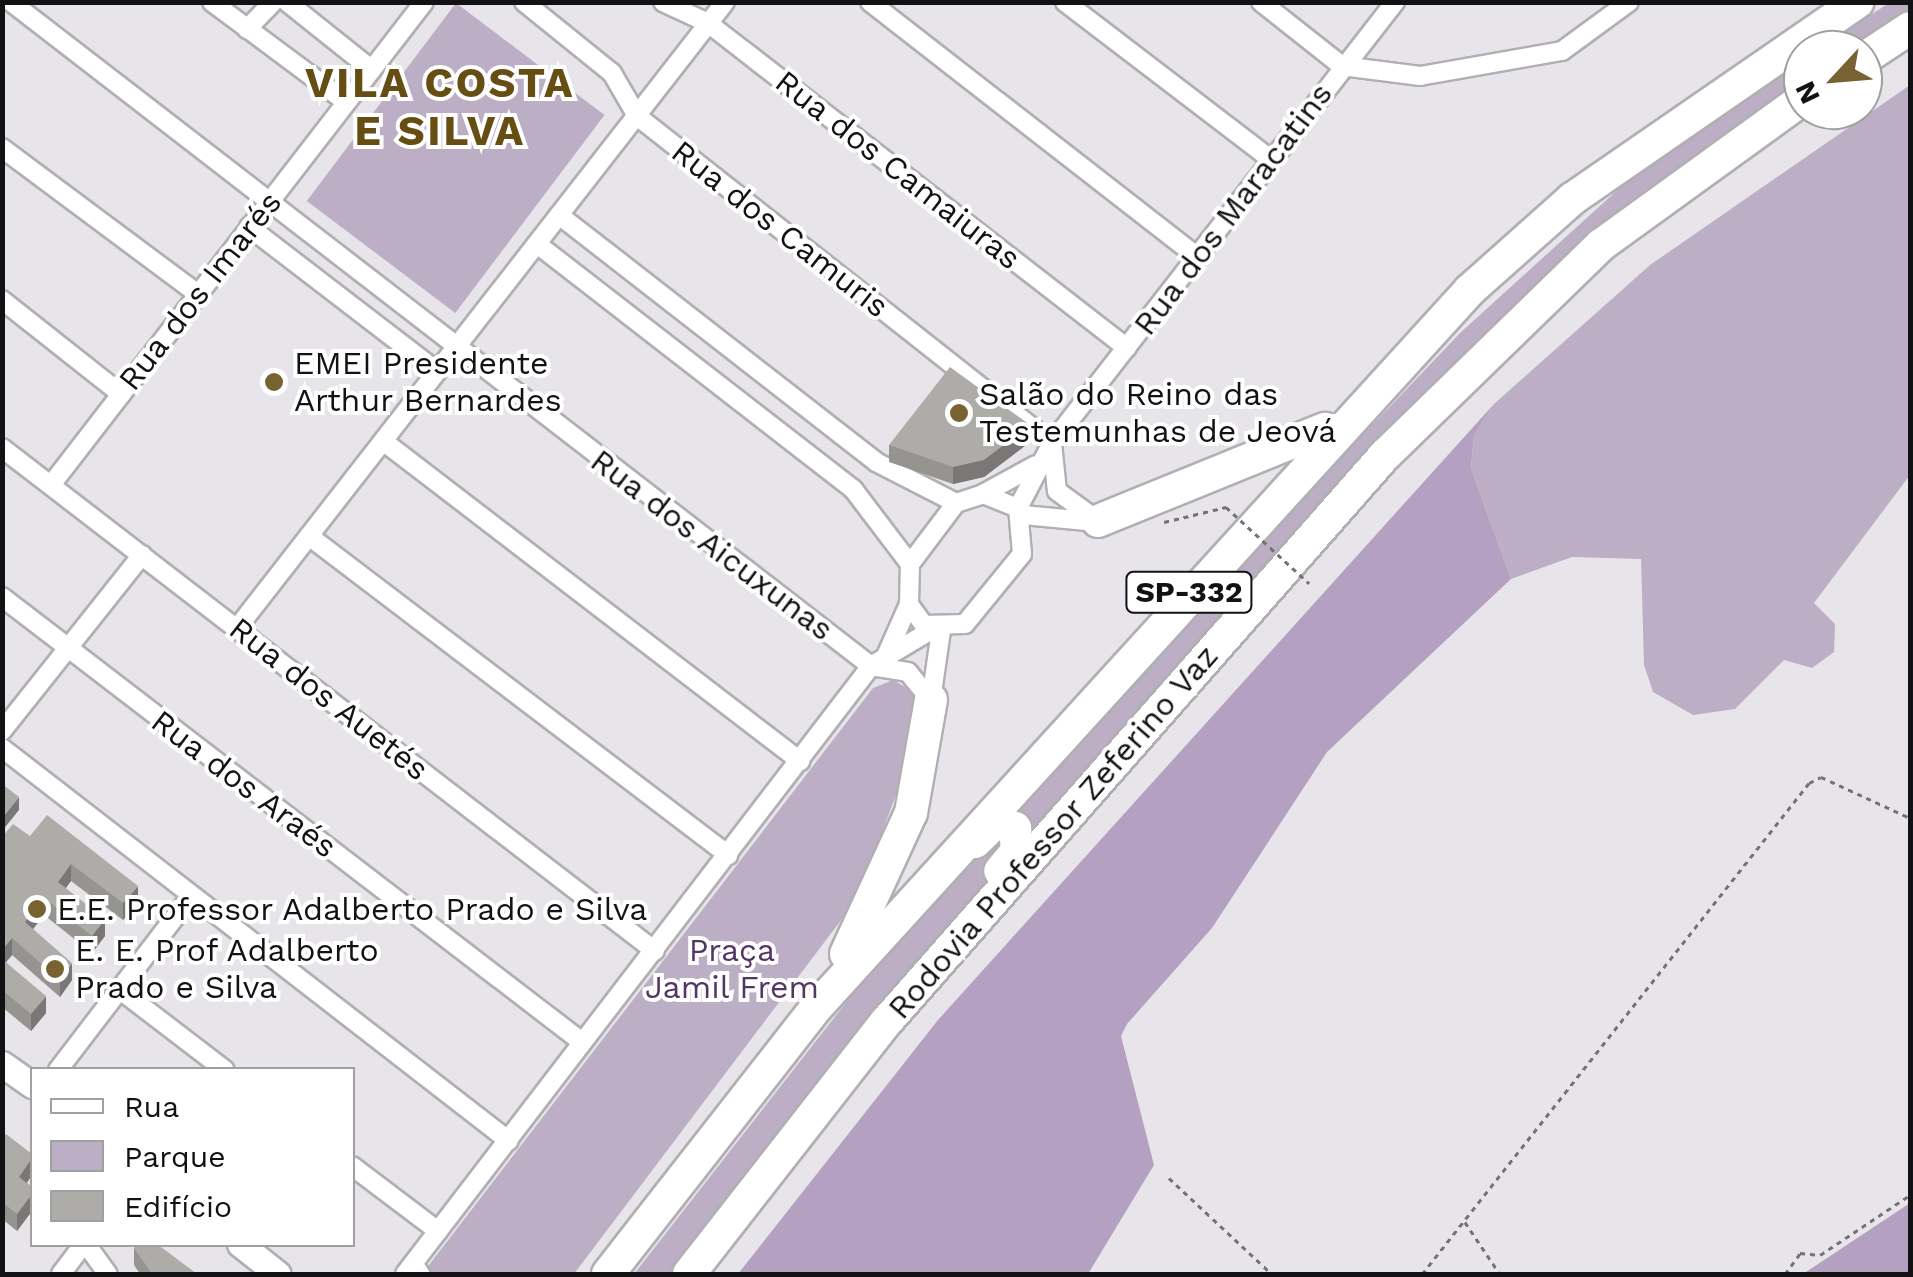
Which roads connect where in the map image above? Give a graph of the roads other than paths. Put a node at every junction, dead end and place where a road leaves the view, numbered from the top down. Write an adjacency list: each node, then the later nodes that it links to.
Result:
1 (11, 2): 26 (street, Rua dos Aicuxunas)
2 (212, 2): 17 (street)
3 (273, 2): 17 (street)
4 (287, 2): 20 (street)
5 (424, 2): 20 (street, Rua dos Imarés)
6 (524, 2): 23 (street, Rua dos Camuris)
7 (663, 2): 15 (street, Rua dos Camaiuras)
8 (725, 2): 15 (street)
9 (870, 2): 30 (street)
10 (1066, 2): 25 (street)
11 (1261, 2): 19 (street)
12 (1394, 2): 19 (street, Rua dos Maracatins)
13 (1629, 2): 19 (street)
14 (1858, 2): 37 (highway, Rodovia Professor Zeferino Vaz / SP-332)
15 (708, 23): 23 (street); 33 (street, Rua dos Camaiuras)
16 (1910, 28): 18 (highway)
17 (247, 29): 21 (street)
18 (1883, 46)
19 (1342, 66): 25 (street, Rua dos Maracatins)
20 (371, 69): 21 (street, Rua dos Imarés)
21 (346, 102): 26 (street, Rua dos Imarés)
22 (1783, 113): 79 (highway, Rodovia Professor Zeferino Vaz / SP-332)
23 (637, 116): 27 (street); 39 (street, Rua dos Camuris)
24 (2, 148): 31 (street)
25 (1269, 158): 30 (street, Rua dos Maracatins)
26 (266, 206): 28 (street, Rua dos Imarés); 34 (street, Rua dos Aicuxunas)
27 (559, 215): 29 (street); 41 (street)
28 (249, 228): 31 (street, Rua dos Imarés); 35 (street)
29 (537, 244): 34 (street); 44 (street)
30 (1198, 257): 33 (street, Rua dos Maracatins)
31 (198, 294): 36 (street, Rua dos Imarés)
32 (2, 300): 36 (street)
33 (1127, 348): 39 (street, Rua dos Maracatins)
34 (454, 350): 35 (street); 57 (street, Rua dos Aicuxunas)
35 (437, 371): 38 (street)
36 (120, 394): 43 (street, Rua dos Imarés)
37 (1346, 416): 48 (highway); 66 (highway, Rodovia Professor Zeferino Vaz / SP-332)
38 (383, 441): 49 (street); 61 (street)
39 (1052, 443): 42 (street, Rua dos Maracatins); 48 (street)
40 (2, 448): 43 (street, Rua dos Auetés)
41 (876, 462): 44 (street); 46 (street)
42 (1036, 465): 45 (street, Rua dos Maracatins); 47 (street, Rua dos Maracatins)
43 (50, 485): 50 (street, Rua dos Auetés)
44 (853, 489): 51 (street)
45 (984, 494): 46 (street); 47 (street)
46 (956, 503): 51 (street)
47 (1021, 511): 48 (street); 55 (street)
48 (1098, 521)
49 (308, 536): 54 (street); 62 (street)
50 (142, 555): 54 (street, Rua dos Auetés); 56 (street)
51 (910, 564): 53 (street)
52 (2, 597): 56 (street, Rua dos Araés)
53 (908, 604): 55 (street); 57 (street)
54 (238, 627): 64 (street, Rua dos Auetés)
55 (938, 629): 57 (street); 58 (street)
56 (69, 649): 59 (street); 67 (street, Rua dos Araés)
57 (879, 661): 58 (street); 61 (street)
58 (932, 700): 66 (highway)
59 (2, 730)
60 (2, 748): 63 (street)
61 (800, 761): 62 (street)
62 (728, 855): 64 (street)
63 (191, 896): 65 (street); 72 (street)
64 (655, 951): 67 (street)
65 (119, 989): 69 (street); 70 (street)
66 (814, 1010): 78 (highway, Rodovia Professor Zeferino Vaz / SP-332)
67 (582, 1042): 72 (street)
68 (2, 1064): 71 (street)
69 (60, 1067)
70 (221, 1067)
71 (30, 1084)
72 (509, 1141): 74 (street)
73 (355, 1168): 74 (street)
74 (438, 1231): 80 (street)
75 (83, 1247): 81 (street)
76 (87, 1247): 82 (street)
77 (244, 1247): 83 (street)
78 (615, 1266): 79 (highway)
79 (696, 1266)
80 (416, 1270)
81 (61, 1274)
82 (108, 1274)
83 (278, 1274)

